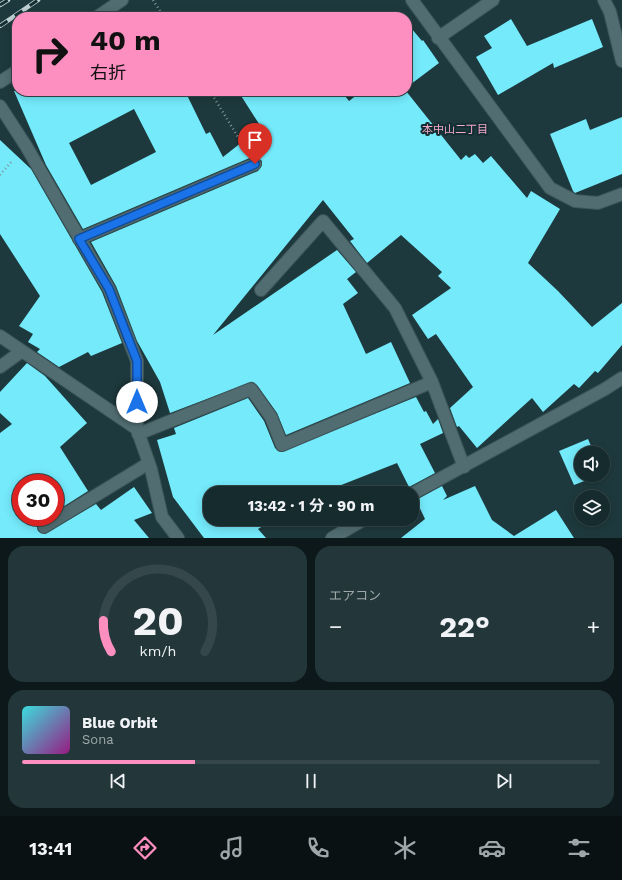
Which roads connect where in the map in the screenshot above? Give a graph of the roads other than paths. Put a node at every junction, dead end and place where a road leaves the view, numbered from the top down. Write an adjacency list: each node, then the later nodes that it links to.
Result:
1 (122, 0): 5 (street)
2 (412, 0): 6 (street)
3 (493, 0): 6 (street)
4 (604, 0): 7 (street)
5 (104, 12)
6 (438, 38): 12 (street)
7 (622, 60)
8 (12, 74): 9 (street)
9 (0, 82)
10 (0, 106): 13 (street)
11 (255, 164): 13 (street)
12 (622, 194)
13 (79, 239): 20 (street)
14 (261, 290): 19 (street)
15 (0, 336): 16 (street)
16 (22, 351): 17 (street); 20 (street)
17 (0, 367)
18 (622, 378): 22 (street)
19 (432, 382): 20 (street); 22 (street)
20 (138, 431): 21 (street)
21 (149, 463): 25 (street); 27 (street)
22 (464, 467): 23 (street)
23 (419, 490)
24 (357, 526): 26 (street)
25 (44, 527)
26 (349, 533): 28 (street)
27 (178, 538)
28 (332, 538)

